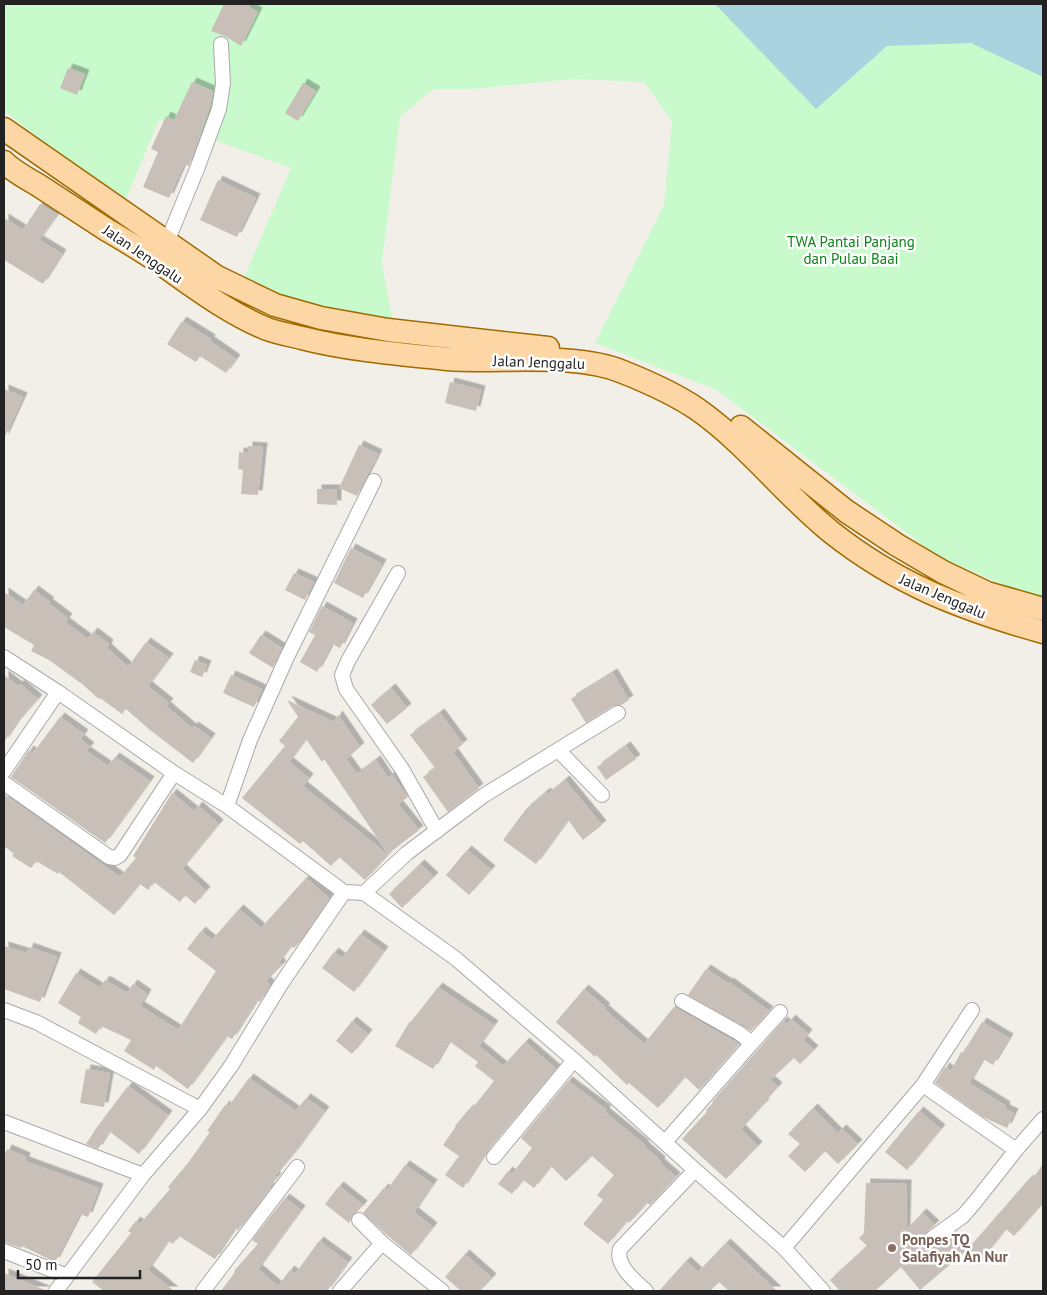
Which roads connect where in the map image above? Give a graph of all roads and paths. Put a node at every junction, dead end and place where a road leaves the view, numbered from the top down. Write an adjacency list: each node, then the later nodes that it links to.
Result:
1 (221, 44): 4 (street)
2 (4, 129): 4 (main road, Jalan Jenggalu)
3 (5, 166): 5 (main road, Jalan Jenggalu)
4 (166, 242): 5 (main road, Jalan Jenggalu)
5 (611, 362): 6 (main road, Jalan Jenggalu)
6 (699, 404): 9 (main road, Jalan Jenggalu); 10 (main road, Jalan Jenggalu)
7 (374, 481): 19 (street)
8 (398, 573): 20 (street)
9 (1043, 609)
10 (1043, 632)
11 (4, 657): 12 (street)
12 (58, 692): 15 (street); 16 (street)
13 (618, 713): 14 (street)
14 (558, 750): 18 (street); 20 (street)
15 (4, 771)
16 (174, 773): 17 (street); 19 (street)
17 (4, 783)
18 (602, 795)
19 (227, 806): 21 (street)
20 (437, 831): 22 (street)
21 (344, 892): 22 (street); 30 (street)
22 (364, 892): 28 (street)
23 (682, 1001): 27 (street)
24 (4, 1010): 30 (street)
25 (972, 1010): 29 (street)
26 (780, 1012): 27 (street)
27 (752, 1043): 33 (street)
28 (574, 1060): 33 (street); 35 (street)
29 (922, 1085): 34 (street); 42 (street)
30 (200, 1109): 38 (street)
31 (1043, 1119): 34 (street)
32 (4, 1122): 38 (street)
33 (665, 1142): 37 (street)
34 (1016, 1150): 40 (street)
35 (494, 1157)
36 (297, 1167): 46 (street)
37 (695, 1170): 42 (street); 49 (street)
38 (143, 1175): 44 (street)
39 (359, 1220): 41 (street)
40 (931, 1238)
41 (382, 1243): 47 (street); 48 (street)
42 (784, 1248): 50 (street)
43 (4, 1251): 44 (street)
44 (67, 1276): 45 (street)
45 (56, 1291)
46 (203, 1291)
47 (340, 1291)
48 (442, 1291)
49 (646, 1291)
50 (823, 1291)

